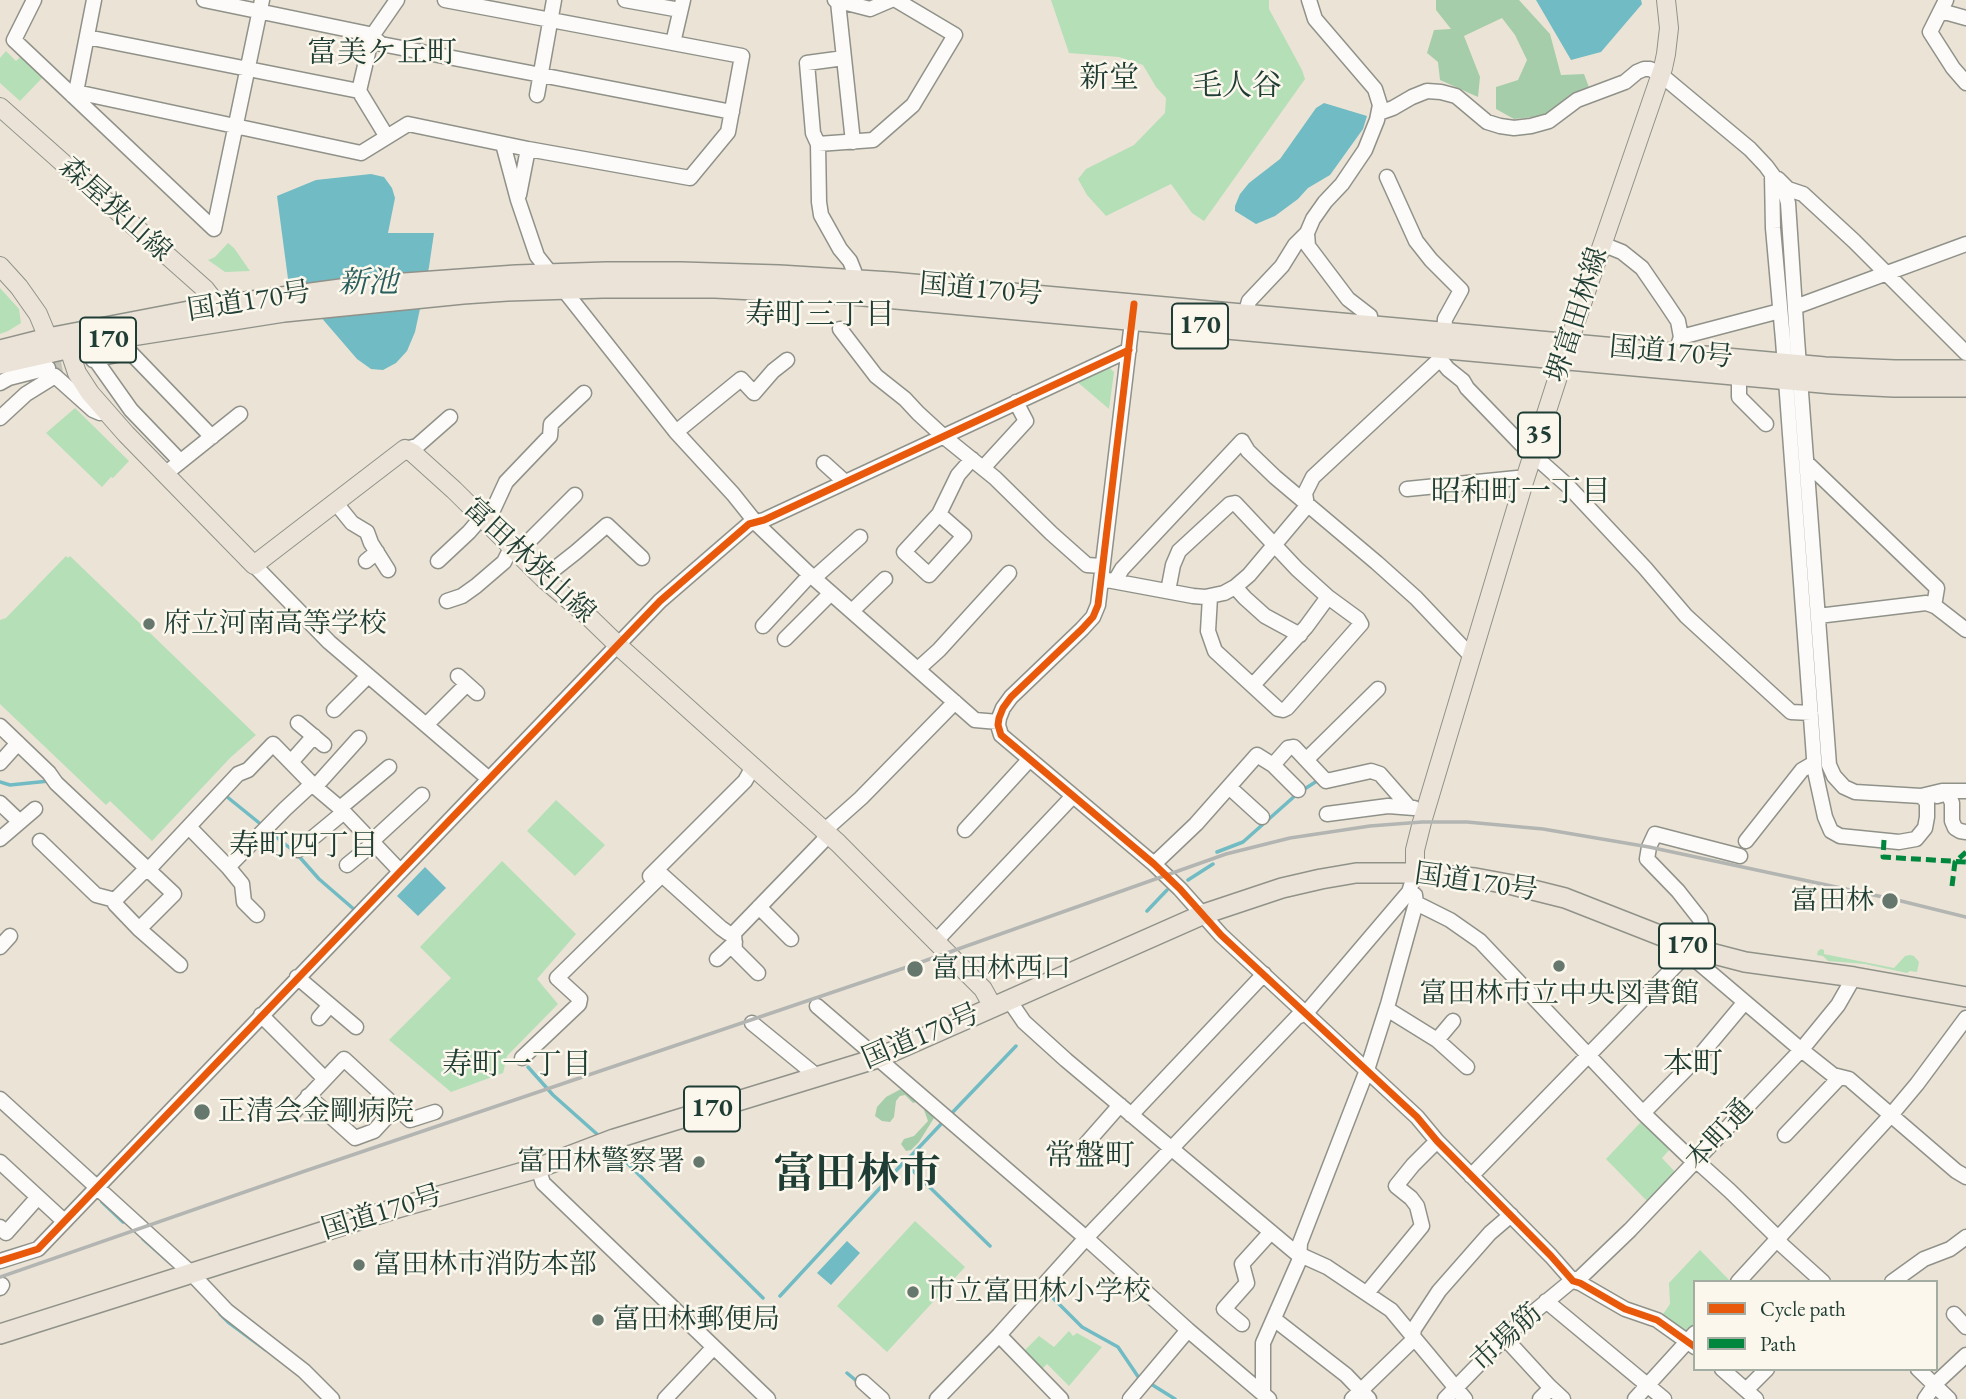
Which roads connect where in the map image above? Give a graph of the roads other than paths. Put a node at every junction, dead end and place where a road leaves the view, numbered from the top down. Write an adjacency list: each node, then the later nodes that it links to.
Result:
1 (34, 0): 26 (street)
2 (94, 0): 18 (street)
3 (204, 0): 13 (street)
4 (397, 0): 17 (street)
5 (444, 0): 16 (street)
6 (554, 0): 16 (street)
7 (625, 0): 12 (street)
8 (894, 0): 11 (street); 33 (street)
9 (1309, 0): 30 (street)
10 (1666, 0): 22 (main road, 堺富田林線 / 35)
11 (837, 1): 20 (street)
12 (682, 5): 19 (street)
13 (260, 6): 17 (street); 21 (street)
14 (1943, 6): 15 (street); 24 (street)
15 (1966, 18)
16 (550, 20): 19 (street); 23 (street)
17 (372, 36): 23 (street); 25 (street)
18 (87, 37): 21 (street); 26 (street)
19 (673, 43): 29 (street)
20 (844, 58): 33 (street); 35 (street)
21 (247, 69): 25 (street); 31 (street)
22 (1660, 74): 30 (street); 37 (street); 41 (main road, 堺富田林線 / 35)
23 (541, 75): 27 (street); 29 (street)
24 (1966, 83)
25 (359, 91): 32 (street)
26 (74, 94): 31 (street); 31 (street)
27 (537, 95)
28 (0, 107): 51 (main road, 森屋狭山線)
29 (732, 112): 36 (street)
30 (1379, 113): 40 (street)
31 (236, 126): 32 (street)
32 (387, 137): 34 (street)
33 (853, 142): 35 (street)
34 (503, 144): 36 (street); 39 (street)
35 (818, 144): 46 (street)
36 (528, 149): 39 (street)
37 (1772, 174): 44 (street); 49 (street)
38 (1388, 177): 57 (street)
39 (519, 200): 45 (street)
40 (1307, 233): 52 (street); 54 (street)
41 (1602, 244): 56 (street); 61 (main road, 堺富田林線 / 35)
42 (1966, 244): 44 (street)
43 (0, 266): 55 (main road)
44 (1885, 273): 49 (street); 62 (street)
45 (552, 274): 46 (highway, 国道170号 / 170); 47 (highway, 国道170号 / 170); 48 (street)
46 (852, 287): 48 (highway, 国道170号 / 170); 50 (highway, 国道170号 / 170)
47 (435, 288): 48 (highway, 国道170号 / 170); 51 (highway, 国道170号 / 170)
48 (564, 289): 78 (street)
49 (1788, 309): 56 (street); 66 (street)
50 (1133, 312): 52 (highway, 国道170号 / 170); 54 (highway, 国道170号 / 170); 60 (street)
51 (216, 314): 55 (highway, 国道170号 / 170); 58 (highway, 国道170号 / 170)
52 (1245, 315): 54 (highway, 国道170号 / 170)
53 (840, 330): 79 (street)
54 (1368, 333): 57 (highway, 国道170号 / 170)
55 (48, 338): 59 (highway, 国道170号 / 170)
56 (1679, 345): 61 (highway, 国道170号 / 170); 66 (highway, 国道170号 / 170)
57 (1443, 346): 61 (highway, 国道170号 / 170); 82 (street); 93 (street)
58 (69, 349): 67 (highway, 国道170号 / 170); 73 (main road)
59 (0, 350)
60 (1129, 350): 72 (street); 105 (street)
61 (1566, 352): 68 (highway, 国道170号 / 170); 82 (main road, 堺富田林線 / 35)
62 (1966, 353)
63 (787, 360): 78 (street)
64 (48, 368): 67 (street)
65 (1966, 370): 66 (highway, 国道170号 / 170)
66 (1792, 372): 68 (highway, 国道170号 / 170); 69 (highway, 国道170号 / 170); 86 (street); 131 (street)
67 (1, 376): 71 (street)
68 (1739, 376): 77 (street)
69 (1966, 387)
70 (584, 393): 95 (street)
71 (26, 394): 73 (street); 76 (street)
72 (1016, 402): 79 (street); 85 (street)
73 (106, 411): 87 (main road)
74 (240, 414): 80 (street)
75 (450, 417): 81 (street)
76 (0, 418)
77 (1766, 424)
78 (676, 432): 96 (street)
79 (943, 436): 85 (street); 88 (street)
80 (212, 438): 83 (street); 83 (street)
81 (405, 449): 92 (main road); 95 (main road, 富田林狭山線)
82 (1533, 456): 89 (main road, 堺富田林線 / 35); 131 (street)
83 (180, 461): 87 (street)
84 (824, 463): 88 (street)
85 (977, 463): 94 (street); 105 (street)
86 (1807, 463): 115 (street); 117 (street)
87 (165, 474): 102 (main road)
88 (845, 482): 96 (street)
89 (1524, 482): 90 (street); 123 (main road, 堺富田林線 / 35)
90 (1407, 489)
91 (575, 495): 99 (street)
92 (335, 502): 102 (main road); 103 (street)
93 (1307, 506): 98 (street); 105 (street); 123 (street)
94 (939, 514)
95 (484, 520): 99 (main road, 富田林狭山線); 101 (street)
96 (755, 522): 106 (street); 122 (street)
97 (860, 537): 106 (street)
98 (1274, 544): 109 (street); 110 (street); 113 (street)
99 (514, 550): 107 (main road, 富田林狭山線); 114 (street)
100 (642, 558): 107 (street)
101 (438, 561)
102 (254, 565): 125 (street)
103 (388, 570)
104 (1009, 573): 124 (street)
105 (1106, 575): 110 (street); 132 (street)
106 (812, 576): 111 (street); 118 (street)
107 (543, 578): 122 (main road, 富田林狭山線)
108 (885, 579): 116 (street)
109 (1236, 587): 112 (street); 120 (street)
110 (1168, 591): 112 (street)
111 (831, 593): 116 (street); 121 (street)
112 (1210, 597): 127 (street)
113 (1328, 597): 120 (street); 127 (street)
114 (447, 601)
115 (1934, 606): 117 (street); 119 (street)
116 (852, 611): 124 (street)
117 (1818, 616): 154 (street)
118 (763, 626)
119 (1966, 630)
120 (1300, 635): 127 (street)
121 (785, 639)
122 (618, 645): 145 (main road, 富田林狭山線); 146 (street)
123 (1472, 657): 158 (main road, 堺富田林線 / 35)
124 (918, 669): 129 (street)
125 (368, 676): 130 (street); 134 (street)
126 (467, 684): 134 (street)
127 (1252, 685)
128 (1378, 689): 138 (street)
129 (955, 702): 132 (street); 165 (street)
130 (334, 710)
131 (1811, 713): 142 (street)
132 (998, 722): 139 (street)
133 (298, 723): 140 (street)
134 (426, 725): 146 (street)
135 (0, 726): 137 (street)
136 (359, 738): 147 (street)
137 (18, 743): 141 (street); 174 (street)
138 (1307, 759): 143 (street); 158 (street)
139 (1029, 760): 152 (street); 164 (street)
140 (291, 762): 147 (street); 163 (street)
141 (0, 763)
142 (1814, 764): 154 (street); 187 (street)
143 (1273, 765): 148 (street); 149 (street)
144 (389, 767): 159 (street)
145 (753, 767): 165 (main road, 富田林狭山線); 177 (street)
146 (489, 779): 175 (street)
147 (314, 786): 157 (street); 159 (street)
148 (1228, 787): 161 (street); 171 (street)
149 (1298, 790)
150 (1966, 791): 154 (street)
151 (422, 795): 169 (street)
152 (1073, 796): 171 (street); 186 (street)
153 (274, 798): 157 (street)
154 (1924, 799): 166 (street)
155 (0, 803): 162 (street)
156 (35, 809): 162 (street)
157 (285, 809): 173 (street)
158 (1417, 809): 160 (street); 176 (main road, 堺富田林線 / 35)
159 (342, 810): 169 (street); 170 (street)
160 (1328, 814)
161 (1262, 817)
162 (20, 822): 167 (street)
163 (188, 827): 173 (street); 174 (street)
164 (965, 830)
165 (825, 831): 180 (street); 186 (main road, 富田林狭山線)
166 (1966, 831)
167 (0, 839)
168 (40, 841): 178 (street)
169 (373, 842): 172 (street); 175 (street)
170 (298, 849)
171 (1154, 864): 181 (street)
172 (347, 865)
173 (228, 867): 182 (street)
174 (149, 869): 178 (street); 183 (street)
175 (401, 871): 192 (street)
176 (1415, 873): 179 (street); 181 (highway, 国道170号 / 170); 187 (highway, 国道170号 / 170); 200 (street)
177 (650, 876)
178 (115, 901): 183 (street)
179 (1416, 903): 199 (street); 209 (street)
180 (760, 907): 184 (street); 185 (street)
181 (1203, 914): 191 (street); 195 (highway, 国道170号 / 170)
182 (257, 915)
183 (139, 929): 189 (street)
184 (735, 938): 188 (street); 190 (street); 210 (street)
185 (791, 939)
186 (936, 941): 195 (main road, 富田林狭山線)
187 (1695, 949): 193 (highway, 国道170号 / 170); 196 (street); 209 (street)
188 (717, 959)
189 (180, 965)
190 (758, 972)
191 (1264, 974): 200 (street); 220 (street)
192 (298, 977): 197 (street); 201 (street)
193 (1854, 977): 194 (highway, 国道170号 / 170); 208 (street, 本町通)
194 (1966, 998)
195 (1001, 1003): 211 (highway, 国道170号 / 170); 220 (street)
196 (1744, 1003): 208 (street); 223 (street)
197 (330, 1005): 202 (street); 206 (street)
198 (817, 1006): 211 (street)
199 (1387, 1009): 207 (street); 213 (street)
200 (1306, 1013): 213 (street); 228 (street)
201 (261, 1015): 216 (street); 234 (street)
202 (319, 1018)
203 (1966, 1018): 224 (street)
204 (1453, 1021): 207 (street)
205 (752, 1023): 214 (street)
206 (356, 1027)
207 (1437, 1040): 212 (street)
208 (1802, 1049): 215 (street); 229 (street, 本町通)
209 (1588, 1055): 223 (street); 232 (street)
210 (522, 1058)
211 (878, 1058): 214 (highway, 国道170号 / 170); 241 (street)
212 (1467, 1067)
213 (1367, 1070): 226 (street); 243 (street)
214 (818, 1077): 231 (highway, 国道170号 / 170)
215 (1840, 1077): 224 (street); 225 (street)
216 (324, 1079): 217 (street); 219 (street)
217 (308, 1096): 219 (street); 221 (street)
218 (0, 1099): 234 (street)
219 (396, 1107): 222 (street)
220 (1126, 1110): 227 (street); 228 (street)
221 (294, 1112)
222 (435, 1112)
223 (1643, 1113): 229 (street)
224 (1891, 1115): 233 (street); 242 (street)
225 (1785, 1135)
226 (1437, 1141): 232 (street); 250 (street)
227 (1084, 1146)
228 (1173, 1149): 239 (street); 241 (street)
229 (1695, 1161): 242 (street); 249 (street, 本町通)
230 (0, 1162): 235 (street)
231 (538, 1168): 245 (highway, 国道170号 / 170); 262 (street)
232 (1471, 1176): 236 (street)
233 (1966, 1177)
234 (97, 1187): 237 (street); 245 (street)
235 (38, 1197): 237 (street); 238 (street)
236 (1511, 1215): 249 (street); 259 (street)
237 (64, 1221): 244 (street)
238 (0, 1227)
239 (1271, 1232): 243 (street); 254 (street)
240 (1966, 1237): 248 (street)
241 (1086, 1238): 256 (street); 258 (street)
242 (1778, 1238): 246 (street); 247 (street)
243 (1300, 1255): 250 (street); 253 (street)
244 (0, 1261)
245 (191, 1273): 257 (highway, 国道170号 / 170); 276 (street)
246 (1740, 1280)
247 (1821, 1280)
248 (1895, 1280)
249 (1573, 1281): 251 (street, 市場筋); 261 (street)
250 (1367, 1293): 259 (street)
251 (1546, 1301): 260 (street, 市場筋); 268 (street)
252 (1954, 1314): 255 (street)
253 (1274, 1319): 273 (street); 274 (street)
254 (1242, 1324)
255 (1966, 1327)
256 (1188, 1330): 273 (street); 281 (street)
257 (0, 1334)
258 (999, 1335): 275 (street); 280 (street)
259 (1412, 1335): 272 (street); 274 (street)
260 (1504, 1337): 270 (street); 272 (street, 市場筋)
261 (1692, 1341): 268 (street)
262 (713, 1348): 277 (street); 278 (street)
263 (1966, 1355): 269 (street)
264 (1724, 1371): 271 (street)
265 (1766, 1371): 271 (street)
266 (1920, 1371): 269 (street)
267 (863, 1382): 279 (street)
268 (1648, 1385): 284 (street); 285 (street)
269 (1934, 1386): 286 (street); 287 (street)
270 (1551, 1388): 282 (street); 283 (street)
271 (1751, 1394)
272 (1455, 1395)
273 (1266, 1396)
274 (1361, 1396)
275 (943, 1397)
276 (332, 1399)
277 (665, 1399)
278 (768, 1399)
279 (882, 1399)
280 (1061, 1399)
281 (1130, 1399)
282 (1540, 1399)
283 (1563, 1399)
284 (1635, 1399)
285 (1664, 1399)
286 (1925, 1399)
287 (1949, 1399)

